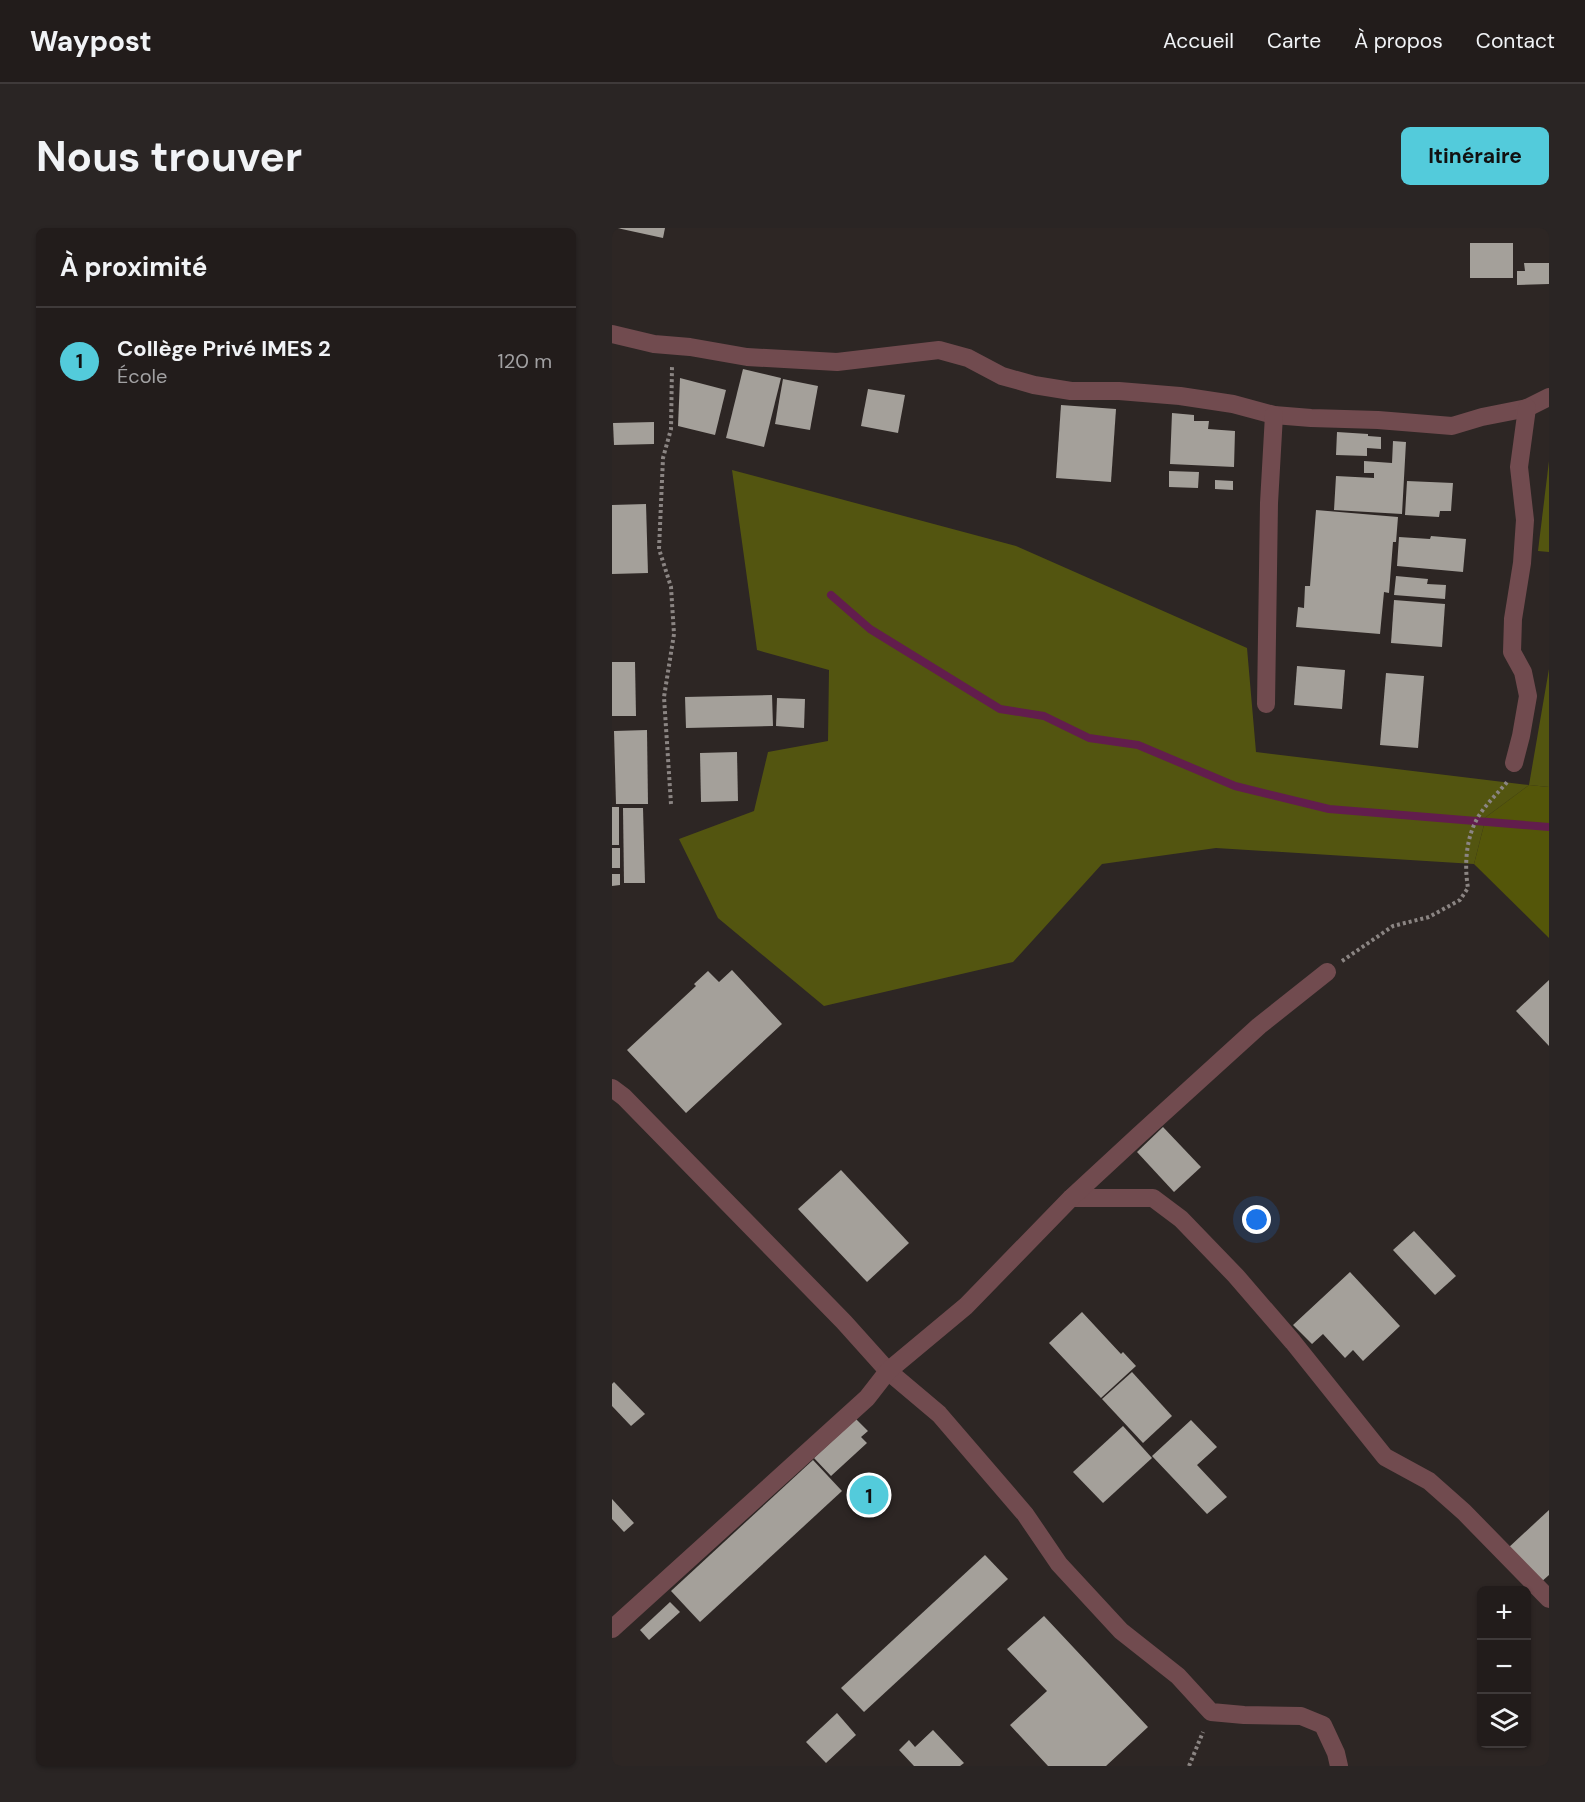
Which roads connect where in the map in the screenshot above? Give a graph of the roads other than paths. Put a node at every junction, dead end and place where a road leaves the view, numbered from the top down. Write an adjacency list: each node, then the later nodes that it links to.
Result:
1 (612, 334): 4 (street)
2 (1549, 397): 3 (street)
3 (1527, 408): 4 (street); 6 (street)
4 (1274, 415): 5 (street)
5 (1266, 704)
6 (1514, 763)
7 (1327, 972): 9 (street)
8 (612, 1088): 10 (street)
9 (1071, 1198): 10 (street); 11 (street)
10 (888, 1371): 12 (street); 13 (street)
11 (1549, 1599)
12 (612, 1629)
13 (1339, 1766)

